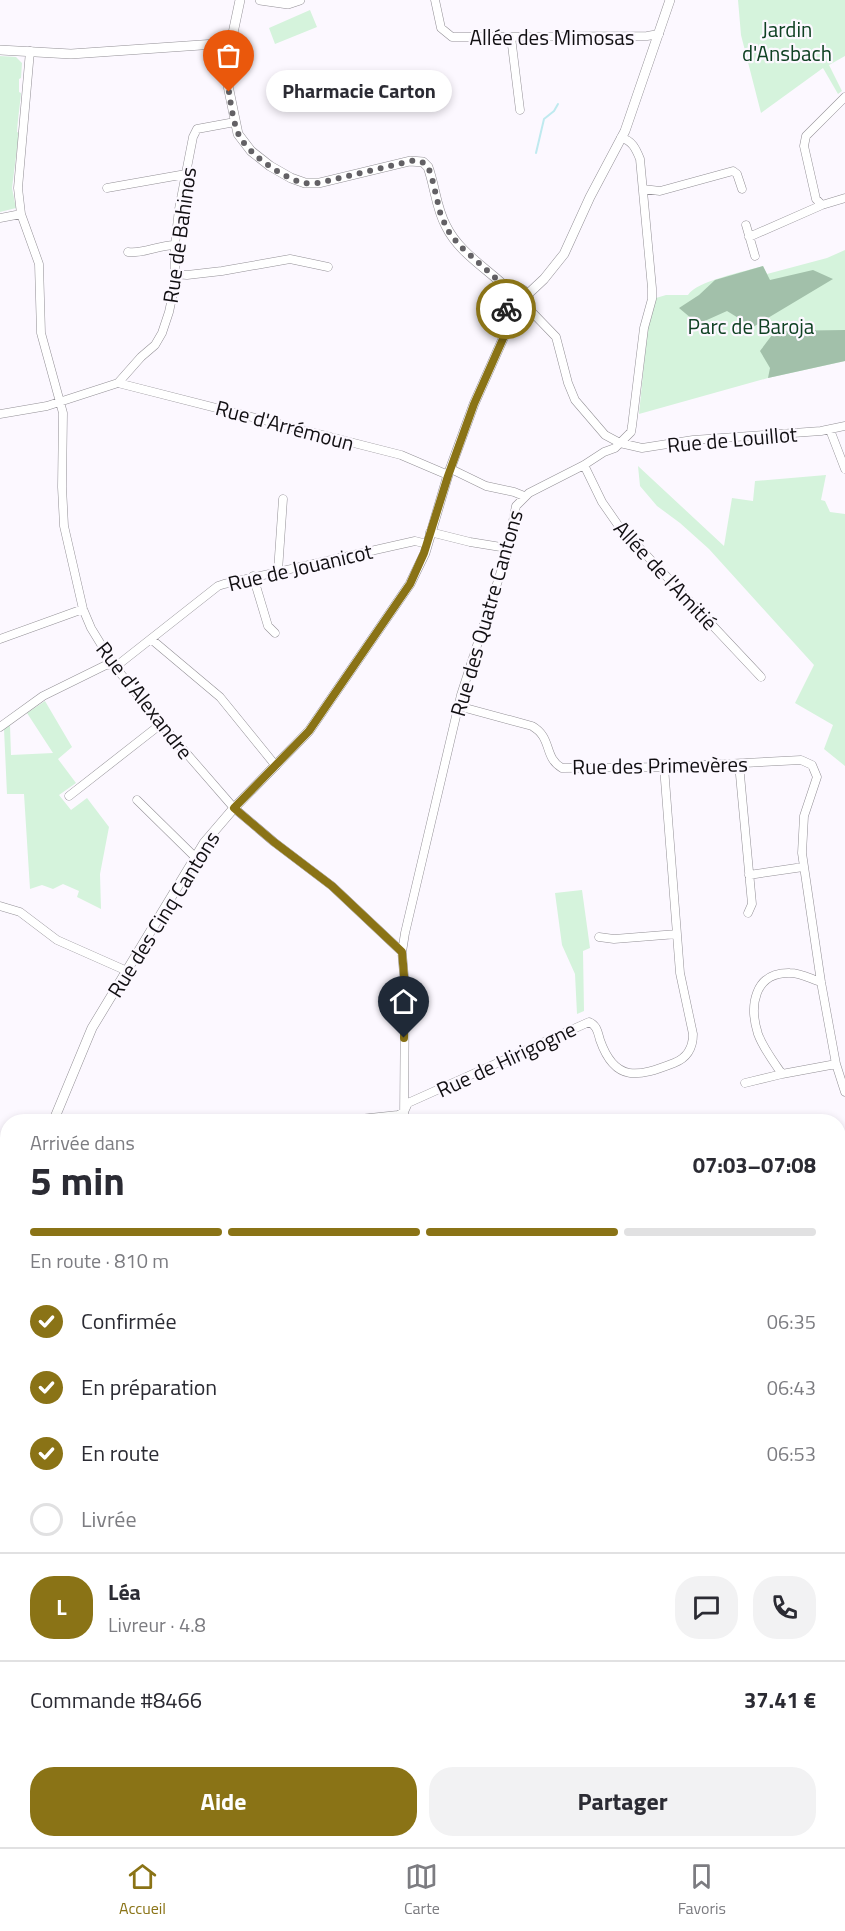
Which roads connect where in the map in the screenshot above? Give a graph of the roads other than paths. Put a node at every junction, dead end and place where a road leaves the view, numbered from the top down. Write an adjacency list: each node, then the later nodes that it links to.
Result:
1 (240, 0): 8 (street)
2 (261, 0): 3 (street)
3 (300, 0)
4 (435, 0): 7 (street, Allée des Mimosas)
5 (670, 0): 6 (street)
6 (658, 34): 7 (street, Allée des Mimosas); 14 (street)
7 (512, 37): 12 (street)
8 (230, 43): 10 (street); 13 (street)
9 (0, 50): 10 (street)
10 (30, 51): 21 (street, Rue d'Alexandre)
11 (845, 97): 20 (street)
12 (520, 110)
13 (235, 122): 15 (street, Rue de Bahinos); 30 (street)
14 (621, 138): 17 (street); 31 (street)
15 (186, 174): 16 (street); 25 (street, Rue de Bahinos)
16 (107, 188)
17 (643, 189): 18 (street); 39 (street)
18 (742, 189)
19 (845, 198): 20 (street)
20 (822, 205): 24 (street)
21 (21, 214): 22 (street); 35 (street, Rue d'Alexandre)
22 (0, 218)
23 (746, 225): 24 (street)
24 (749, 237): 27 (street)
25 (175, 245): 26 (street); 29 (street, Rue de Bahinos)
26 (128, 252)
27 (755, 256)
28 (328, 267): 29 (street)
29 (175, 274): 34 (street, Rue de Bahinos)
30 (509, 290): 31 (street); 33 (street)
31 (528, 294): 32 (street)
32 (528, 308): 33 (street); 39 (street)
33 (514, 314): 42 (street, Rue des Cinq Cantons)
34 (118, 383): 35 (street); 42 (street, Rue d'Arrémoun)
35 (60, 402): 36 (street); 50 (street, Rue d'Alexandre)
36 (0, 414)
37 (845, 426): 38 (street, Rue de Louillot)
38 (830, 430): 39 (street, Rue de Louillot); 41 (street)
39 (620, 443): 40 (street, Rue des Quatre Cantons)
40 (584, 465): 43 (street, Rue des Quatre Cantons); 55 (street, Allée de l'Amitié)
41 (845, 469)
42 (450, 472): 43 (street, Rue d'Arrémoun); 45 (street, Rue des Cinq Cantons)
43 (524, 496): 47 (street, Rue des Quatre Cantons)
44 (283, 499): 48 (street)
45 (430, 532): 46 (street, Rue des Cinq Cantons); 47 (street)
46 (427, 543): 48 (street, Rue de Jouanicot); 60 (street, Rue des Cinq Cantons)
47 (507, 548): 56 (street, Rue des Quatre Cantons)
48 (278, 571): 49 (street, Rue de Jouanicot)
49 (253, 576): 51 (street); 53 (street, Rue de Jouanicot)
50 (83, 609): 52 (street); 54 (street, Rue d'Alexandre)
51 (275, 633)
52 (2, 636)
53 (151, 639): 54 (street, Rue de Jouanicot); 60 (street)
54 (113, 664): 57 (street, Rue d'Alexandre); 58 (street, Rue de Jouanicot)
55 (761, 677)
56 (458, 706): 61 (street, Rue des Primevères); 72 (street, Rue des Quatre Cantons)
57 (161, 724): 62 (street); 64 (street, Rue d'Alexandre)
58 (0, 727)
59 (739, 764): 61 (street, Rue des Primevères); 66 (street, Rue des Primevères); 67 (street)
60 (276, 766): 64 (street, Rue des Cinq Cantons)
61 (664, 767): 70 (street, Rue de Hirigogne)
62 (69, 796)
63 (137, 800): 65 (street)
64 (234, 808): 65 (street, Rue des Cinq Cantons); 72 (street, Rue d'Alexandre)
65 (195, 857): 73 (street, Rue des Cinq Cantons)
66 (803, 867): 67 (street); 74 (street)
67 (749, 875): 69 (street)
68 (0, 906): 73 (street)
69 (748, 912)
70 (677, 934): 71 (street); 79 (street, Rue de Hirigogne)
71 (599, 937)
72 (402, 952): 79 (street, Rue des Quatre Cantons)
73 (127, 970): 80 (street, Rue des Cinq Cantons)
74 (821, 982): 75 (street); 76 (street)
75 (836, 1064): 76 (street); 78 (street)
76 (782, 1074): 77 (street)
77 (745, 1083)
78 (844, 1088)
79 (404, 1112): 81 (street, Rue de Hirigogne)
80 (56, 1114)
81 (400, 1114)

